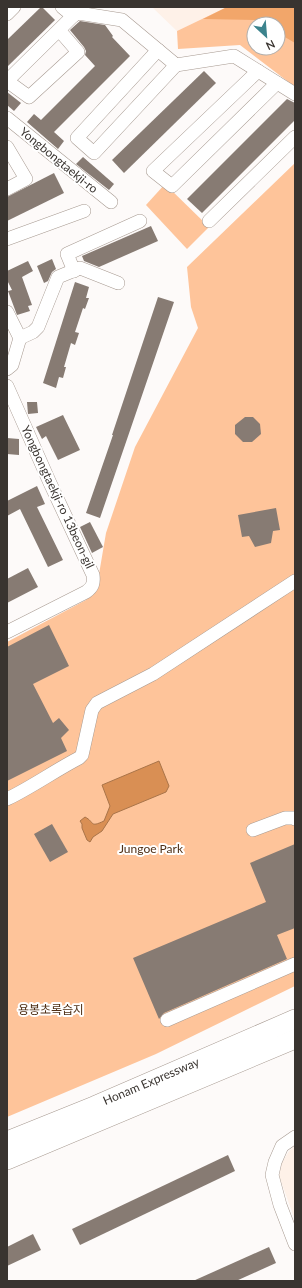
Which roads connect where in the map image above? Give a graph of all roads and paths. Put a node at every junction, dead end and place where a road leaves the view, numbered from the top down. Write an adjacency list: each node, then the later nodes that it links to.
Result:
1 (14, 7): 3 (street)
2 (62, 7): 4 (street)
3 (7, 14)
4 (73, 16): 5 (street); 6 (street)
5 (59, 30): 5 (street)
6 (158, 50): 7 (street); 7 (street)
7 (176, 65): 8 (street)
8 (258, 71): 9 (street); 9 (street)
9 (277, 83): 10 (street)
10 (295, 94)
11 (7, 118): 16 (street, Yongbongtaekji-ro)
12 (295, 137): 19 (street)
13 (7, 147): 14 (street)
14 (11, 162): 15 (street)
15 (7, 189)
16 (111, 202)
17 (84, 210): 20 (street)
18 (140, 221): 21 (street)
19 (209, 221)
20 (7, 239)
21 (74, 270): 22 (street); 24 (street)
22 (118, 283)
23 (7, 312): 24 (street)
24 (20, 338): 25 (street)
25 (7, 369)
26 (7, 386): 28 (street, Yongbongtaekji-ro 13beon-gil)
27 (295, 581): 29 (street)
28 (7, 632)
29 (7, 799)
30 (295, 819): 31 (street)
31 (253, 830)
32 (295, 964): 33 (street)
33 (167, 1020)
34 (295, 1020): 37 (highway, Honam Expressway)
35 (295, 1039): 38 (highway, Honam Expressway)
36 (295, 1137): 39 (street)
37 (7, 1142)
38 (7, 1160)
39 (295, 1244)

